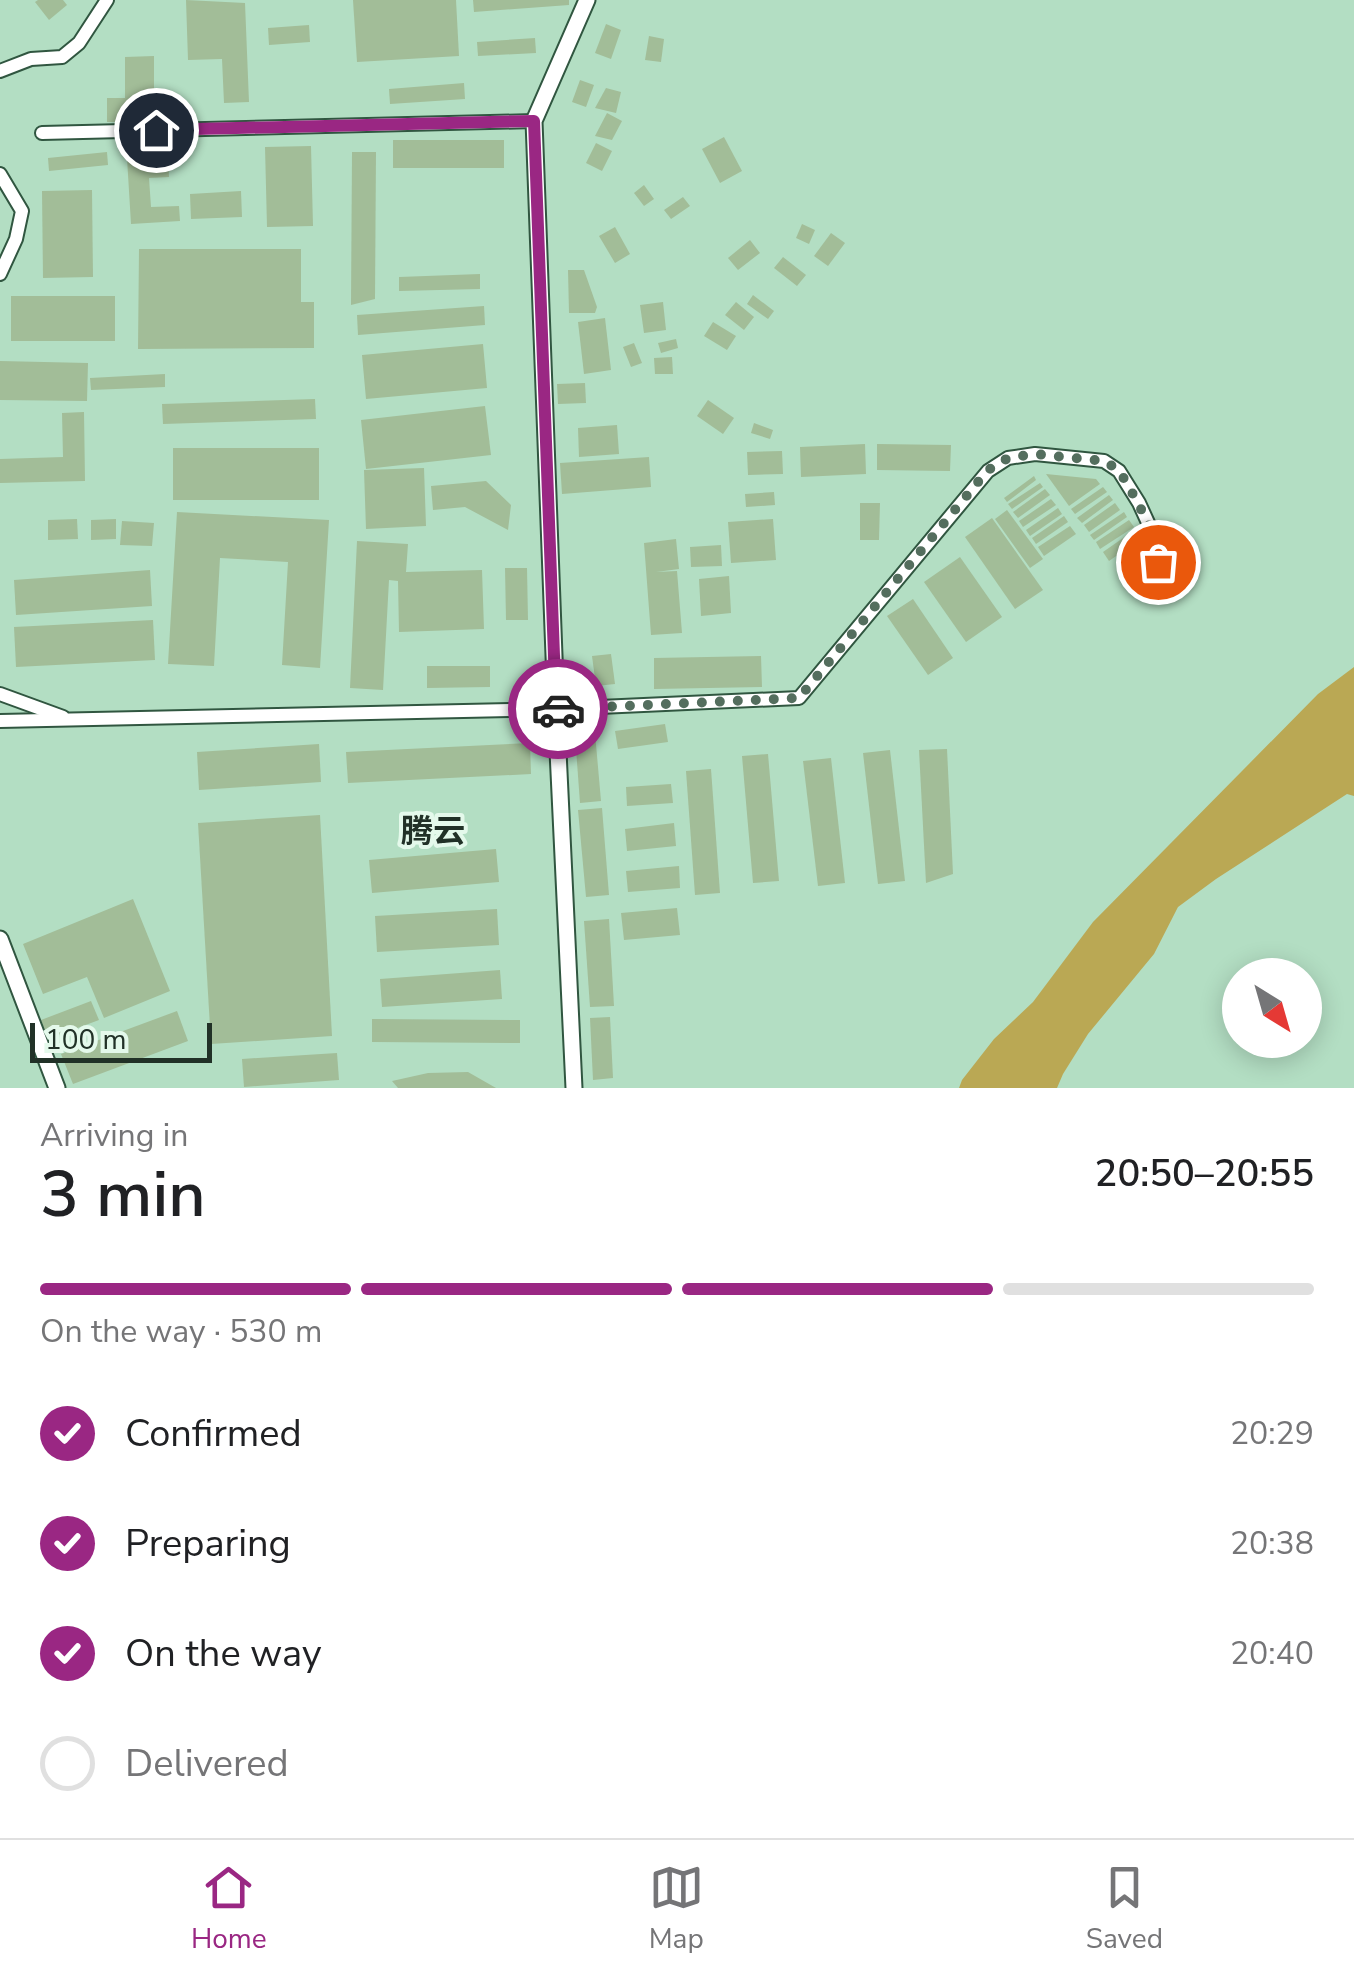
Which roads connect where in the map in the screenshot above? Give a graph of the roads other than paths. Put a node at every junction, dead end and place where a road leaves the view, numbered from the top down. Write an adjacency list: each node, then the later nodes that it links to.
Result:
1 (107, 0): 3 (street)
2 (588, 0): 4 (street)
3 (0, 71)
4 (534, 121): 5 (street); 10 (street)
5 (42, 134)
6 (0, 174): 7 (street)
7 (0, 274)
8 (1158, 562): 10 (street)
9 (0, 694): 11 (street)
10 (556, 709): 11 (street); 15 (street)
11 (70, 720): 12 (street)
12 (0, 721)
13 (0, 939): 14 (street)
14 (57, 1088)
15 (574, 1088)

